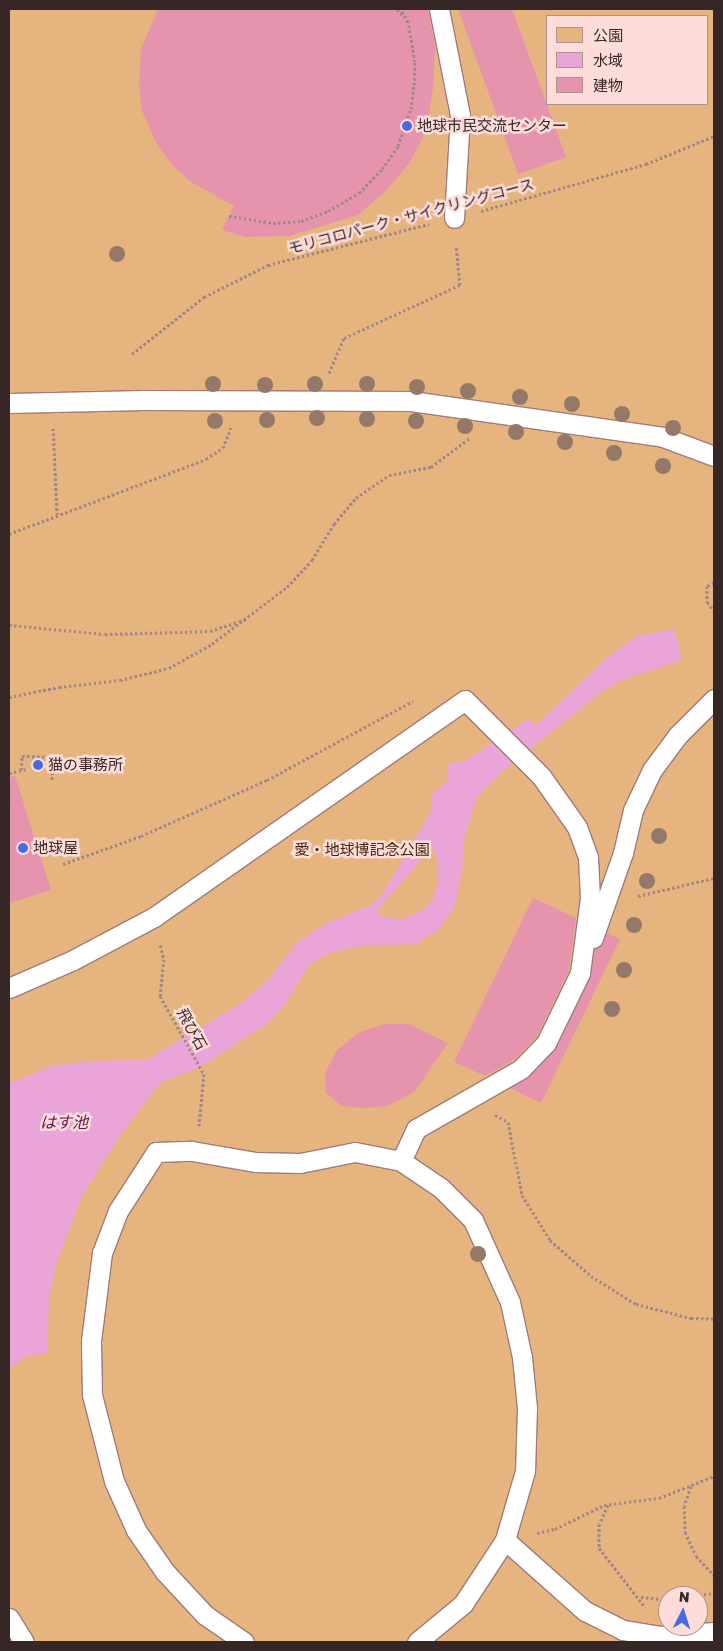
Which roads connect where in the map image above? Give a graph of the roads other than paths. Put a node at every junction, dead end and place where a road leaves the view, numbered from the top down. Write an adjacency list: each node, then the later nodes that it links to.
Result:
1 (439, 9): 2 (lane)
2 (454, 218)
3 (9, 403): 4 (lane)
4 (714, 456)
5 (714, 698): 6 (lane)
6 (580, 973): 7 (lane); 8 (lane)
7 (9, 988)
8 (401, 1161): 9 (lane); 13 (lane)
9 (505, 1540): 11 (lane); 14 (lane)
10 (9, 1618): 12 (lane)
11 (714, 1632)
12 (24, 1642)
13 (244, 1642)
14 (417, 1642)

